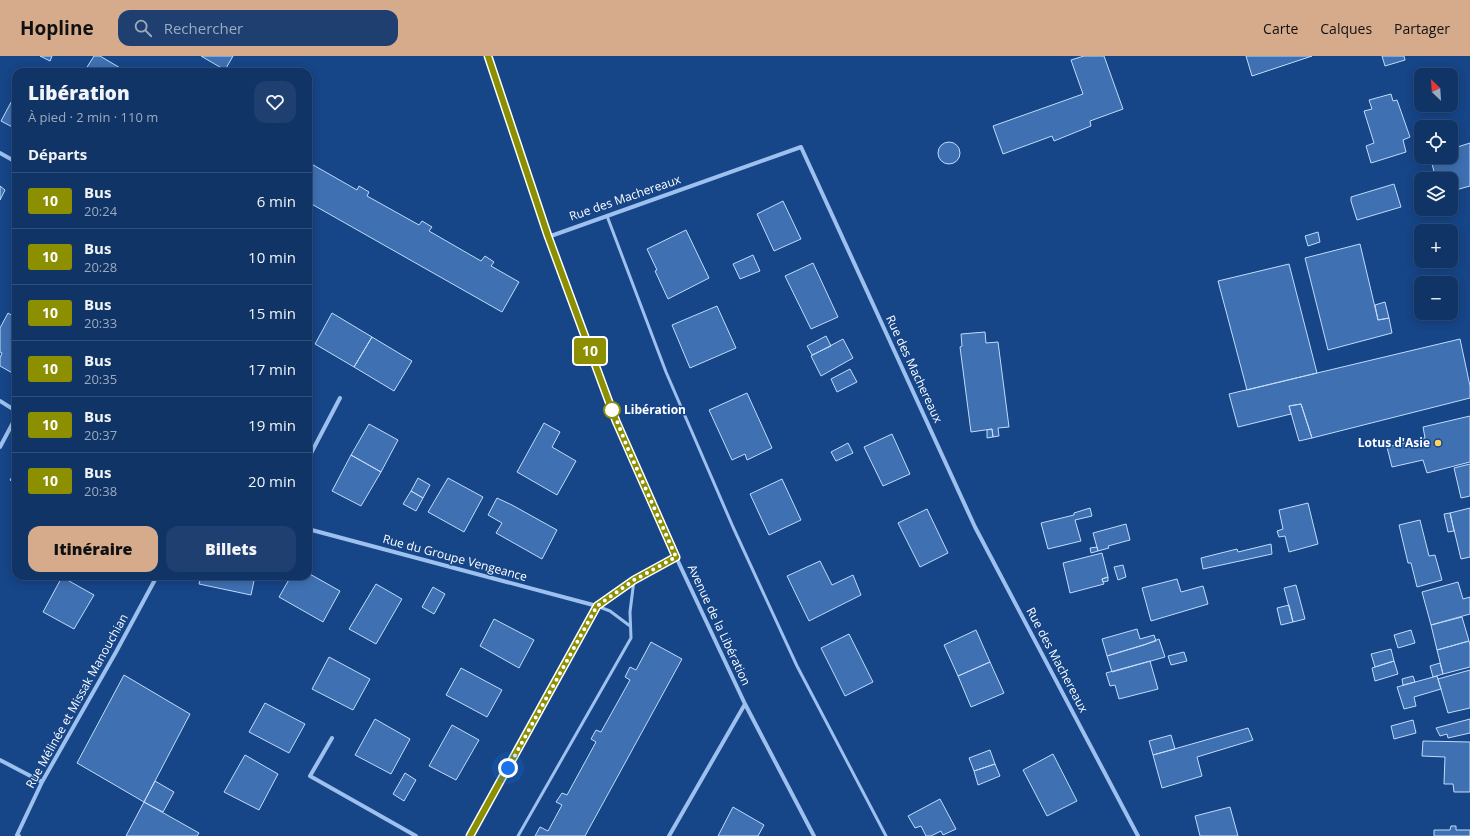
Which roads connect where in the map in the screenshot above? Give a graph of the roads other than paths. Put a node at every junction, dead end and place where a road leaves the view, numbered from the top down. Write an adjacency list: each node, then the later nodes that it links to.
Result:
1 (488, 56): 5 (street, Avenue de la Libération)
2 (0, 153): 3 (street)
3 (12, 160)
4 (607, 216): 5 (street, Rue des Machereaux); 28 (lane); 29 (street, Rue des Machereaux)
5 (548, 236): 13 (street, Avenue de la Libération)
6 (340, 398): 11 (street)
7 (0, 401): 8 (street)
8 (12, 408)
9 (12, 424): 10 (street)
10 (0, 447)
11 (312, 451)
12 (312, 530): 16 (street, Rue du Groupe Vengeance)
13 (676, 557): 15 (street); 18 (street, Avenue de la Libération)
14 (155, 580): 21 (street, Rue Mélinée et Missak Manouchian)
15 (634, 580): 16 (street); 17 (lane)
16 (597, 606): 17 (lane); 24 (street)
17 (630, 626): 25 (lane)
18 (744, 704): 26 (street); 27 (street, Avenue de la Libération)
19 (332, 738): 23 (street)
20 (0, 760): 21 (street)
21 (42, 782): 22 (street, Rue Mélinée et Missak Manouchian)
22 (19, 836)
23 (416, 836)
24 (470, 836)
25 (518, 836)
26 (669, 836)
27 (814, 836)
28 (886, 836)
29 (1138, 836)

